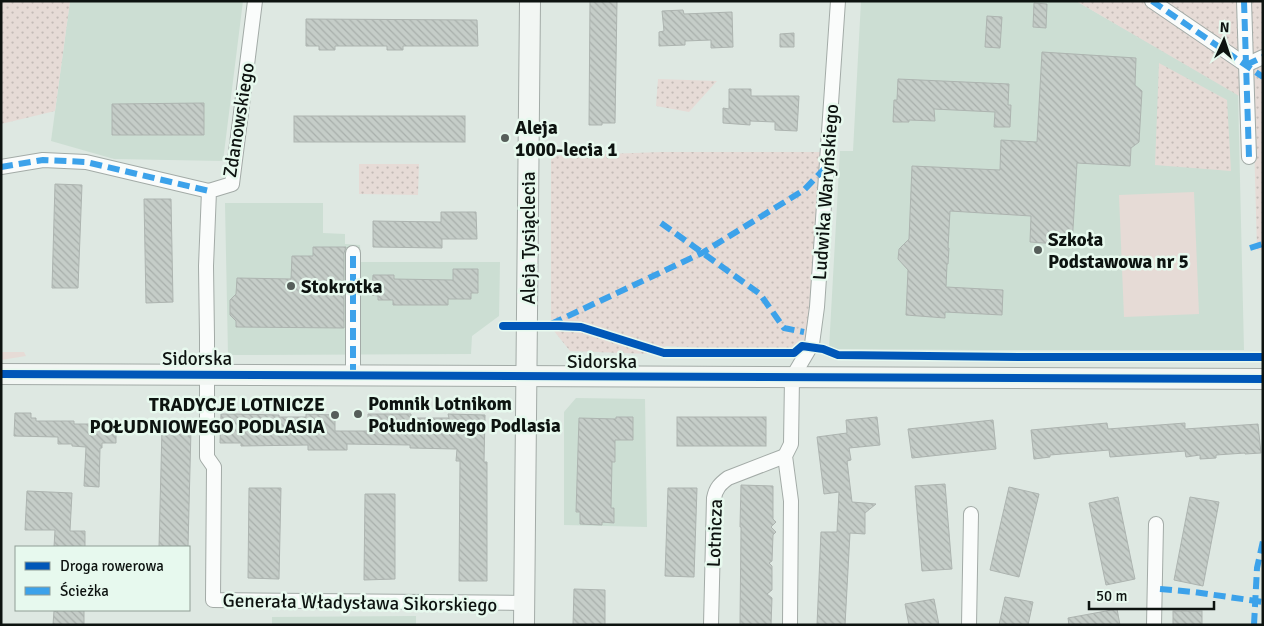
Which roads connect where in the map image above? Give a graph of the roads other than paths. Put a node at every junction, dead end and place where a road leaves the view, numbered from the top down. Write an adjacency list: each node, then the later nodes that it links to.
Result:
1 (255, 1): 10 (street, Zdanowskiego)
2 (530, 1): 15 (street, Aleja Tysiąclecia)
3 (838, 1): 16 (street, Ludwika Waryńskiego)
4 (1152, 1): 7 (street)
5 (1244, 1): 7 (street)
6 (1263, 57): 7 (street)
7 (1246, 65): 8 (street)
8 (1248, 157)
9 (1, 167): 10 (street)
10 (209, 191): 13 (street, Zdanowskiego)
11 (353, 253): 14 (street)
12 (1, 374): 13 (street, Sidorska)
13 (208, 374): 14 (street, Sidorska); 21 (street, Generała Władysława Sikorskiego)
14 (353, 376): 15 (street, Sidorska)
15 (527, 377): 16 (street, Sidorska); 21 (street, Aleja Tysiąclecia)
16 (792, 378): 17 (street, Sidorska); 18 (street)
17 (1263, 379)
18 (785, 456): 23 (street, Lotnicza); 24 (street)
19 (971, 514): 25 (street)
20 (1156, 524): 26 (street)
21 (524, 603): 22 (street, Aleja Tysiąclecia)
22 (524, 625)
23 (712, 625)
24 (790, 625)
25 (970, 625)
26 (1154, 625)

